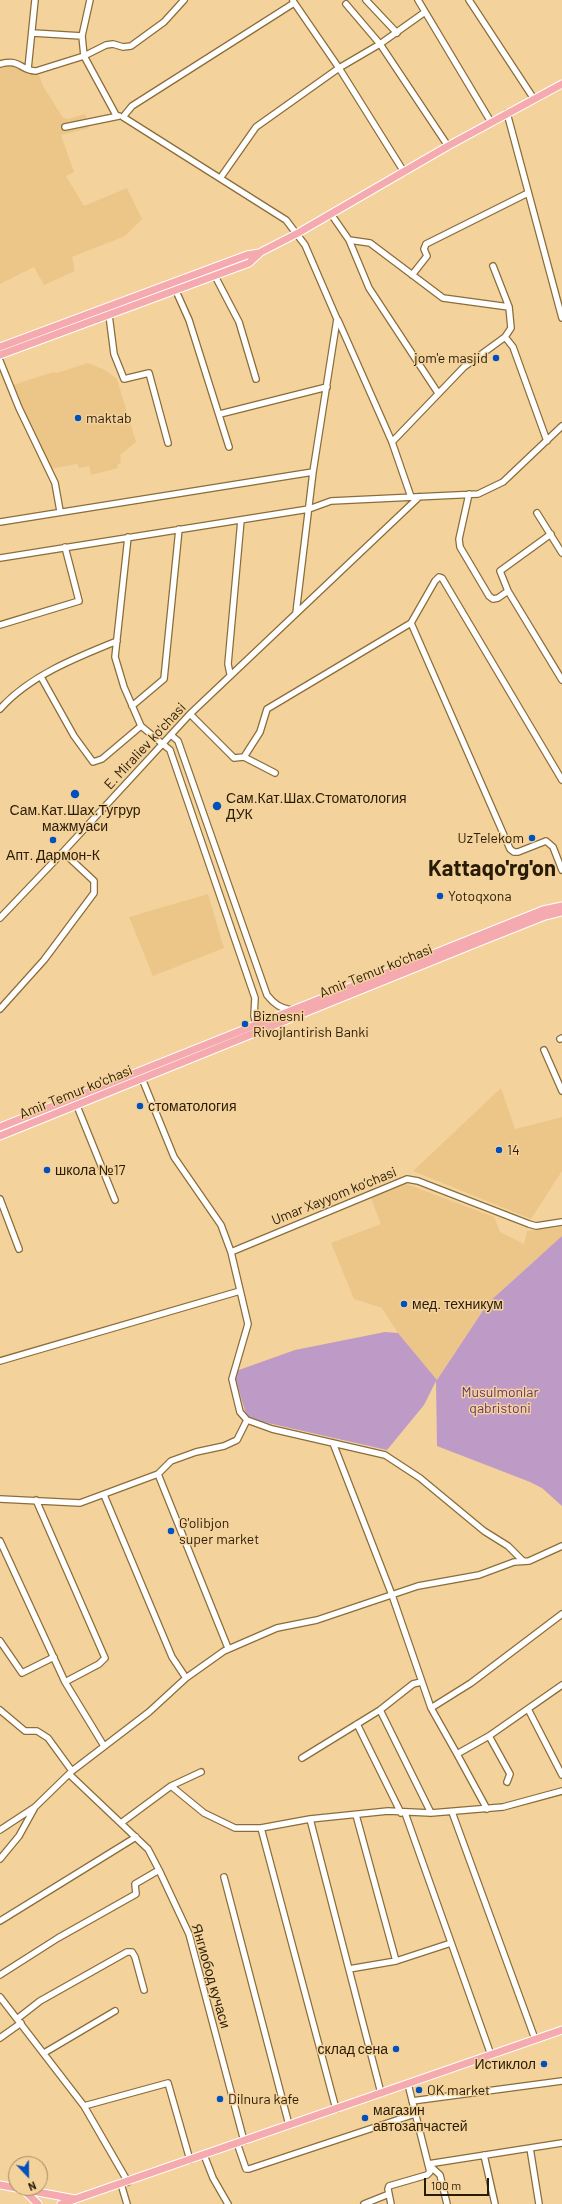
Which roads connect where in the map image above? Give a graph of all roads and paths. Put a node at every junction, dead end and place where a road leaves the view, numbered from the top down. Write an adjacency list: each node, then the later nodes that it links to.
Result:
1 (35, 0): 10 (street)
2 (90, 0): 12 (street)
3 (184, 0): 14 (street)
4 (366, 0): 11 (street)
5 (418, 0): 9 (street)
6 (470, 0): 19 (street)
7 (294, 2): 16 (street); 22 (street)
8 (346, 4): 13 (street)
9 (425, 12): 11 (street); 23 (street)
10 (33, 33): 12 (street); 17 (street)
11 (397, 33): 13 (street)
12 (82, 36): 14 (street)
13 (380, 44): 16 (street); 25 (street)
14 (84, 56): 17 (street); 21 (street)
15 (0, 64): 17 (street)
16 (339, 68): 26 (street); 27 (street)
17 (28, 70)
18 (562, 84): 19 (main road)
19 (534, 99): 20 (main road)
20 (507, 114): 23 (main road); 28 (street)
21 (116, 115): 22 (street); 24 (street)
22 (123, 117): 27 (street)
23 (491, 122): 25 (main road)
24 (65, 127)
25 (448, 146): 26 (main road)
26 (404, 172): 29 (main road)
27 (221, 177): 30 (street)
28 (528, 193): 34 (street); 39 (street)
29 (331, 214): 30 (main road); 31 (street)
30 (298, 234): 32 (main road); 40 (street)
31 (349, 240): 34 (street); 47 (street)
32 (261, 252): 35 (main road); 42 (main road)
33 (493, 266): 37 (street)
34 (412, 275): 37 (street)
35 (215, 276): 36 (main road); 45 (street)
36 (176, 291): 38 (main road); 48 (street)
37 (509, 306): 41 (street)
38 (109, 315): 43 (main road); 52 (street)
39 (562, 318)
40 (337, 319): 46 (street); 51 (street)
41 (505, 337): 47 (street); 50 (street)
42 (0, 347)
43 (0, 355)
44 (0, 361): 59 (street)
45 (256, 379)
46 (327, 387): 48 (street); 54 (street)
47 (438, 393): 51 (street)
48 (220, 414): 53 (street)
49 (562, 426): 50 (street)
50 (547, 441): 55 (street)
51 (392, 442): 57 (street)
52 (168, 444)
53 (229, 447)
54 (313, 472): 58 (street); 59 (street)
55 (469, 494): 56 (street); 69 (street)
56 (419, 496): 57 (street); 70 (street, E. Miraliev ko'chasi)
57 (411, 497): 58 (street)
58 (309, 509): 61 (street); 70 (street)
59 (60, 511): 62 (street)
60 (537, 513): 64 (street)
61 (241, 520): 63 (street); 74 (street)
62 (0, 522)
63 (179, 529): 65 (street); 77 (street)
64 (551, 534): 67 (street); 69 (street)
65 (128, 537): 66 (street); 73 (street)
66 (65, 547): 68 (street); 72 (street)
67 (562, 553)
68 (0, 558)
69 (508, 591): 76 (street)
70 (296, 613): 74 (street, E. Miraliev ko'chasi)
71 (411, 623): 83 (street); 85 (street); 87 (street)
72 (0, 625)
73 (117, 641): 75 (street); 77 (street)
74 (230, 674): 79 (street, E. Miraliev ko'chasi)
75 (40, 677): 78 (street); 80 (street)
76 (562, 680)
77 (132, 706): 80 (street)
78 (0, 709)
79 (190, 714): 81 (street, E. Miraliev ko'chasi); 83 (street)
80 (141, 726): 82 (street)
81 (171, 735): 82 (street, E. Miraliev ko'chasi); 93 (street)
82 (163, 744): 86 (street, E. Miraliev ko'chasi); 94 (street)
83 (244, 756): 84 (street)
84 (275, 773)
85 (562, 780)
86 (63, 852): 90 (street, E. Miraliev ko'chasi); 92 (street)
87 (562, 870)
88 (562, 906): 91 (main road, Amir Temur ko'chasi)
89 (562, 912): 91 (main road, Amir Temur ko'chasi)
90 (0, 918)
91 (476, 940): 93 (main road, Amir Temur ko'chasi); 95 (main road, Amir Temur ko'chasi)
92 (0, 1009)
93 (291, 1010): 94 (main road, Amir Temur ko'chasi)
94 (256, 1024): 95 (street); 97 (main road, Amir Temur ko'chasi)
95 (259, 1032): 98 (main road, Amir Temur ko'chasi)
96 (544, 1050): 99 (street)
97 (139, 1071): 98 (street); 101 (main road, Amir Temur ko'chasi)
98 (143, 1079): 100 (main road, Amir Temur ko'chasi); 107 (street)
99 (562, 1092)
100 (77, 1106): 102 (main road, Amir Temur ko'chasi); 104 (street)
101 (0, 1127)
102 (0, 1136)
103 (0, 1199): 106 (street)
104 (115, 1200)
105 (562, 1222): 107 (street, Umar Xayyom ko‘chasi)
106 (19, 1248)
107 (231, 1252): 108 (street)
108 (240, 1291): 109 (street); 110 (street)
109 (0, 1361)
110 (247, 1420): 111 (street); 112 (street)
111 (333, 1443): 118 (street); 119 (street)
112 (158, 1474): 113 (street); 122 (street)
113 (104, 1495): 115 (street); 124 (street)
114 (0, 1499): 115 (street)
115 (36, 1500): 125 (street)
116 (0, 1540): 123 (street)
117 (562, 1546): 118 (street)
118 (523, 1561): 119 (street)
119 (392, 1595): 122 (street); 126 (street)
120 (562, 1614): 128 (street)
121 (0, 1641): 123 (street)
122 (228, 1648): 124 (street)
123 (54, 1657): 125 (street)
124 (186, 1678): 134 (street)
125 (65, 1682): 134 (street)
126 (421, 1682): 128 (street); 131 (street)
127 (562, 1686): 129 (street)
128 (431, 1708): 135 (street)
129 (528, 1709): 133 (street); 139 (street)
130 (0, 1710): 137 (street, Янгиобод кучаси)
131 (380, 1710): 132 (street); 147 (street)
132 (357, 1724): 136 (street); 146 (street)
133 (488, 1736): 135 (street); 140 (street)
134 (104, 1746): 137 (street)
135 (457, 1754): 144 (street)
136 (302, 1758)
137 (71, 1772): 143 (street); 150 (street, Янгиобод кучаси)
138 (201, 1772): 141 (street)
139 (562, 1774)
140 (507, 1782)
141 (171, 1786): 150 (street); 151 (street)
142 (562, 1791): 144 (street)
143 (35, 1807): 152 (street); 154 (street)
144 (487, 1809): 145 (street)
145 (452, 1812): 147 (street); 168 (street)
146 (403, 1813): 147 (street); 148 (street); 158 (street)
147 (431, 1813)
148 (356, 1815): 149 (street); 159 (street)
149 (310, 1819): 151 (street); 160 (street)
150 (121, 1823): 153 (street, Янгиобод кучаси)
151 (261, 1828): 176 (street)
152 (0, 1830)
153 (136, 1837): 155 (street, Янгиобод кучаси); 157 (street)
154 (0, 1859)
155 (159, 1870): 161 (street); 179 (street, Янгиобод кучаси)
156 (224, 1877): 178 (street)
157 (0, 1921)
158 (451, 1943): 159 (street); 170 (street)
159 (396, 1961): 160 (street)
160 (349, 1969): 173 (street)
161 (0, 1975)
162 (144, 1990): 165 (street)
163 (0, 1997): 165 (street)
164 (115, 2011): 169 (street)
165 (19, 2021): 167 (street); 169 (street)
166 (562, 2030): 168 (main road)
167 (0, 2038)
168 (535, 2039): 170 (main road)
169 (44, 2054): 175 (street)
170 (491, 2054): 172 (main road)
171 (562, 2081): 174 (street)
172 (408, 2084): 173 (main road); 174 (street)
173 (380, 2093): 176 (main road)
174 (412, 2101): 177 (street)
175 (84, 2106): 184 (street); 186 (street)
176 (336, 2109): 178 (main road)
177 (415, 2114): 179 (street, Янгиобод кучаси); 185 (street)
178 (289, 2125): 179 (main road)
179 (240, 2142): 182 (main road)
180 (562, 2143): 181 (street)
181 (530, 2148): 183 (street); 199 (street)
182 (204, 2155): 184 (main road); 194 (street)
183 (484, 2155): 185 (street); 198 (street)
184 (190, 2160): 186 (main road)
185 (428, 2164): 188 (street); 197 (street)
186 (124, 2183): 189 (main road); 193 (street)
187 (48, 2194): 189 (main road)
188 (389, 2194): 195 (street); 196 (street)
189 (75, 2199): 192 (main road)
190 (33, 2200): 191 (main road)
191 (38, 2204)
192 (61, 2204)
193 (127, 2204)
194 (228, 2204)
195 (364, 2204)
196 (391, 2204)
197 (447, 2204)
198 (495, 2204)
199 (539, 2204)

